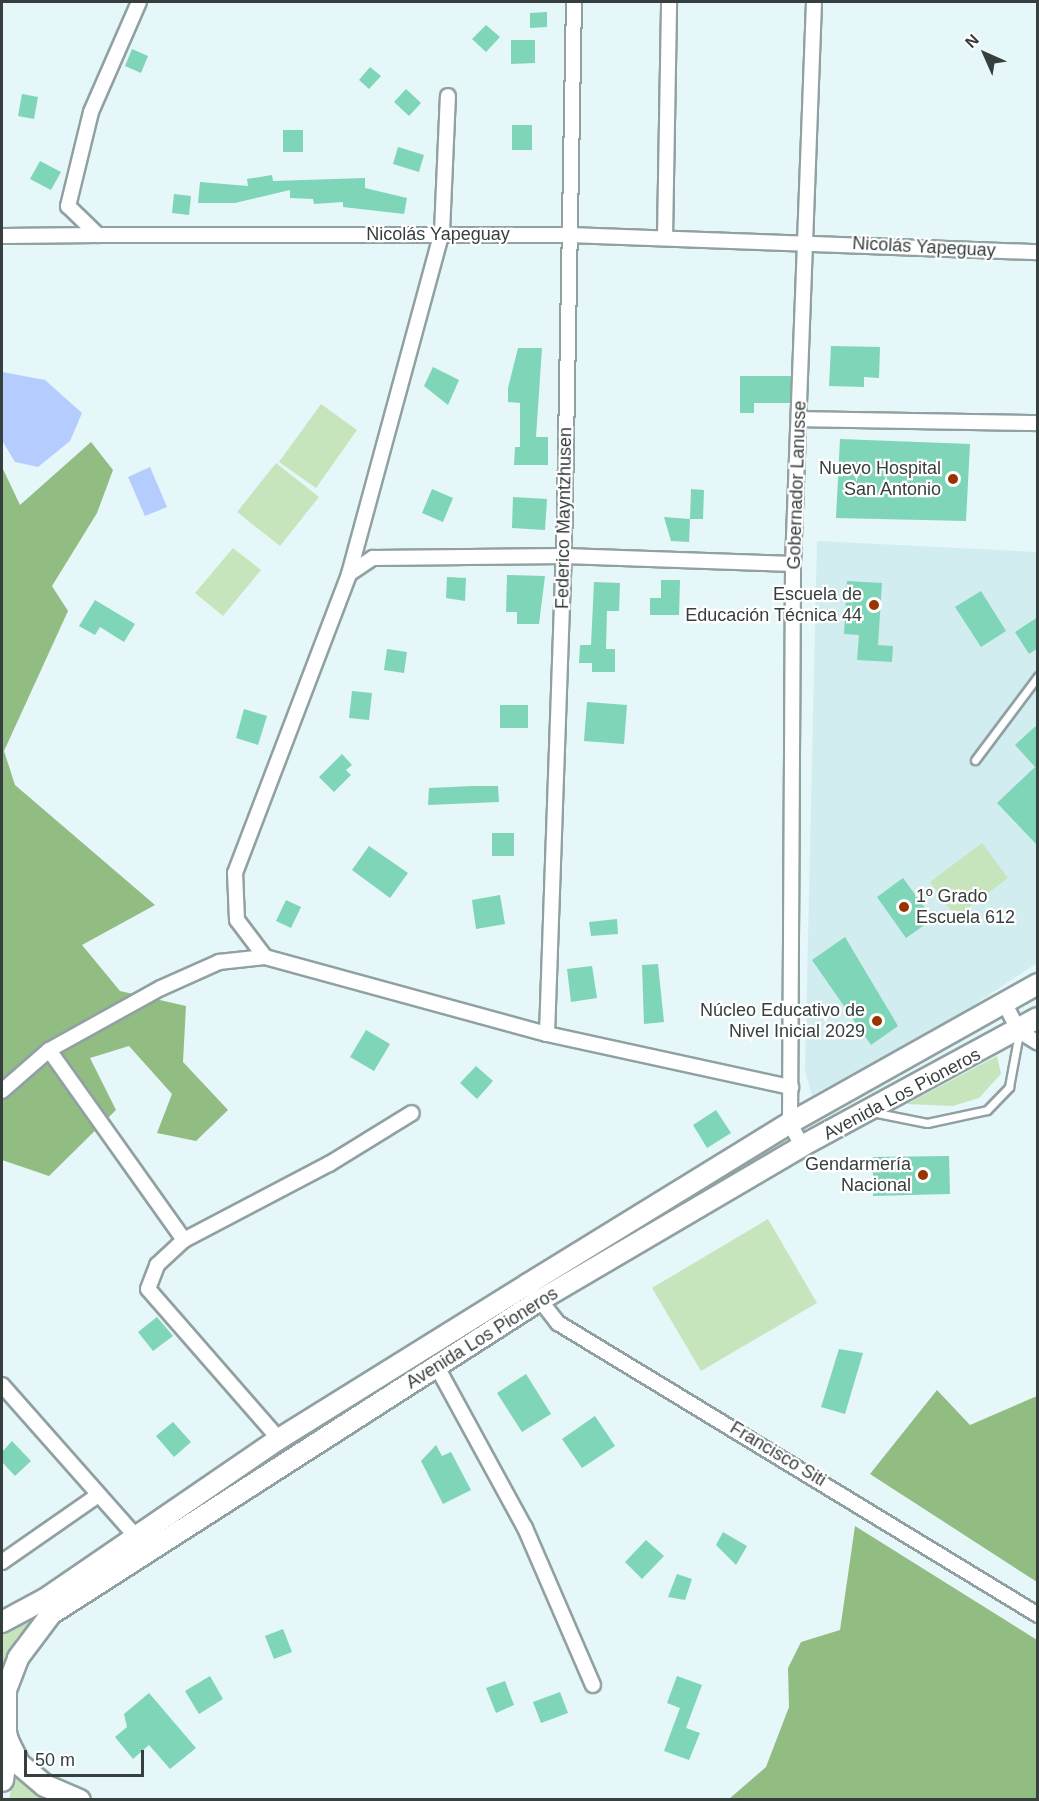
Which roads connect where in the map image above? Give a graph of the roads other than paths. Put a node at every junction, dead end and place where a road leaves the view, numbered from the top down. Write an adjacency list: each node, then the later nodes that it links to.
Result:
1 (139, 2): 7 (street)
2 (574, 2): 8 (street, Federico Mayntzhusen)
3 (669, 2): 10 (street)
4 (814, 2): 11 (street, Gobernador Lanusse)
5 (448, 96): 6 (street)
6 (442, 232): 7 (street, Nicolás Yapeguay); 8 (street, Nicolás Yapeguay); 17 (street)
7 (98, 235): 9 (street, Nicolás Yapeguay)
8 (569, 235): 10 (street, Nicolás Yapeguay); 15 (street, Federico Mayntzhusen)
9 (2, 236)
10 (665, 237): 11 (street, Nicolás Yapeguay)
11 (806, 241): 12 (street, Nicolás Yapeguay); 13 (street, Gobernador Lanusse)
12 (1038, 252)
13 (800, 418): 14 (street); 16 (street, Gobernador Lanusse)
14 (1038, 423)
15 (564, 556): 16 (street); 17 (street); 25 (street, Federico Mayntzhusen)
16 (793, 564): 28 (street, Gobernador Lanusse)
17 (349, 573): 20 (street)
18 (1038, 676): 19 (lane)
19 (975, 760)
20 (265, 957): 25 (street); 27 (street)
21 (1038, 984): 22 (main road, Avenida Los Pioneros)
22 (1005, 1004): 24 (street); 32 (main road, Avenida Los Pioneros)
23 (1038, 1018): 24 (main road, Avenida Los Pioneros)
24 (1019, 1031): 26 (street); 30 (main road, Avenida Los Pioneros); 30 (lane)
25 (547, 1034): 28 (street)
26 (1038, 1043)
27 (49, 1050): 29 (street); 34 (street)
28 (791, 1087): 32 (street, Gobernador Lanusse)
29 (2, 1091)
30 (869, 1112): 33 (main road, Avenida Los Pioneros)
31 (412, 1113): 34 (street)
32 (790, 1123): 33 (street, Gobernador Lanusse); 35 (main road, Avenida Los Pioneros)
33 (802, 1146): 36 (main road, Avenida Los Pioneros)
34 (184, 1240): 39 (street)
35 (528, 1284): 36 (street, Francisco Siti); 39 (main road, Avenida Los Pioneros)
36 (540, 1300): 37 (main road, Avenida Los Pioneros); 44 (street, Francisco Siti)
37 (436, 1365): 42 (main road, Avenida Los Pioneros); 46 (street)
38 (2, 1384): 40 (street)
39 (279, 1439): 41 (main road, Avenida Los Pioneros)
40 (97, 1496): 41 (street); 43 (street)
41 (136, 1535): 42 (street); 45 (main road, Avenida Los Pioneros)
42 (148, 1552): 47 (main road, Avenida Los Pioneros)
43 (2, 1562)
44 (1038, 1615)
45 (2, 1622)
46 (593, 1685)
47 (5, 1730): 48 (main road); 49 (main road)
48 (2, 1780)
49 (79, 1800)

